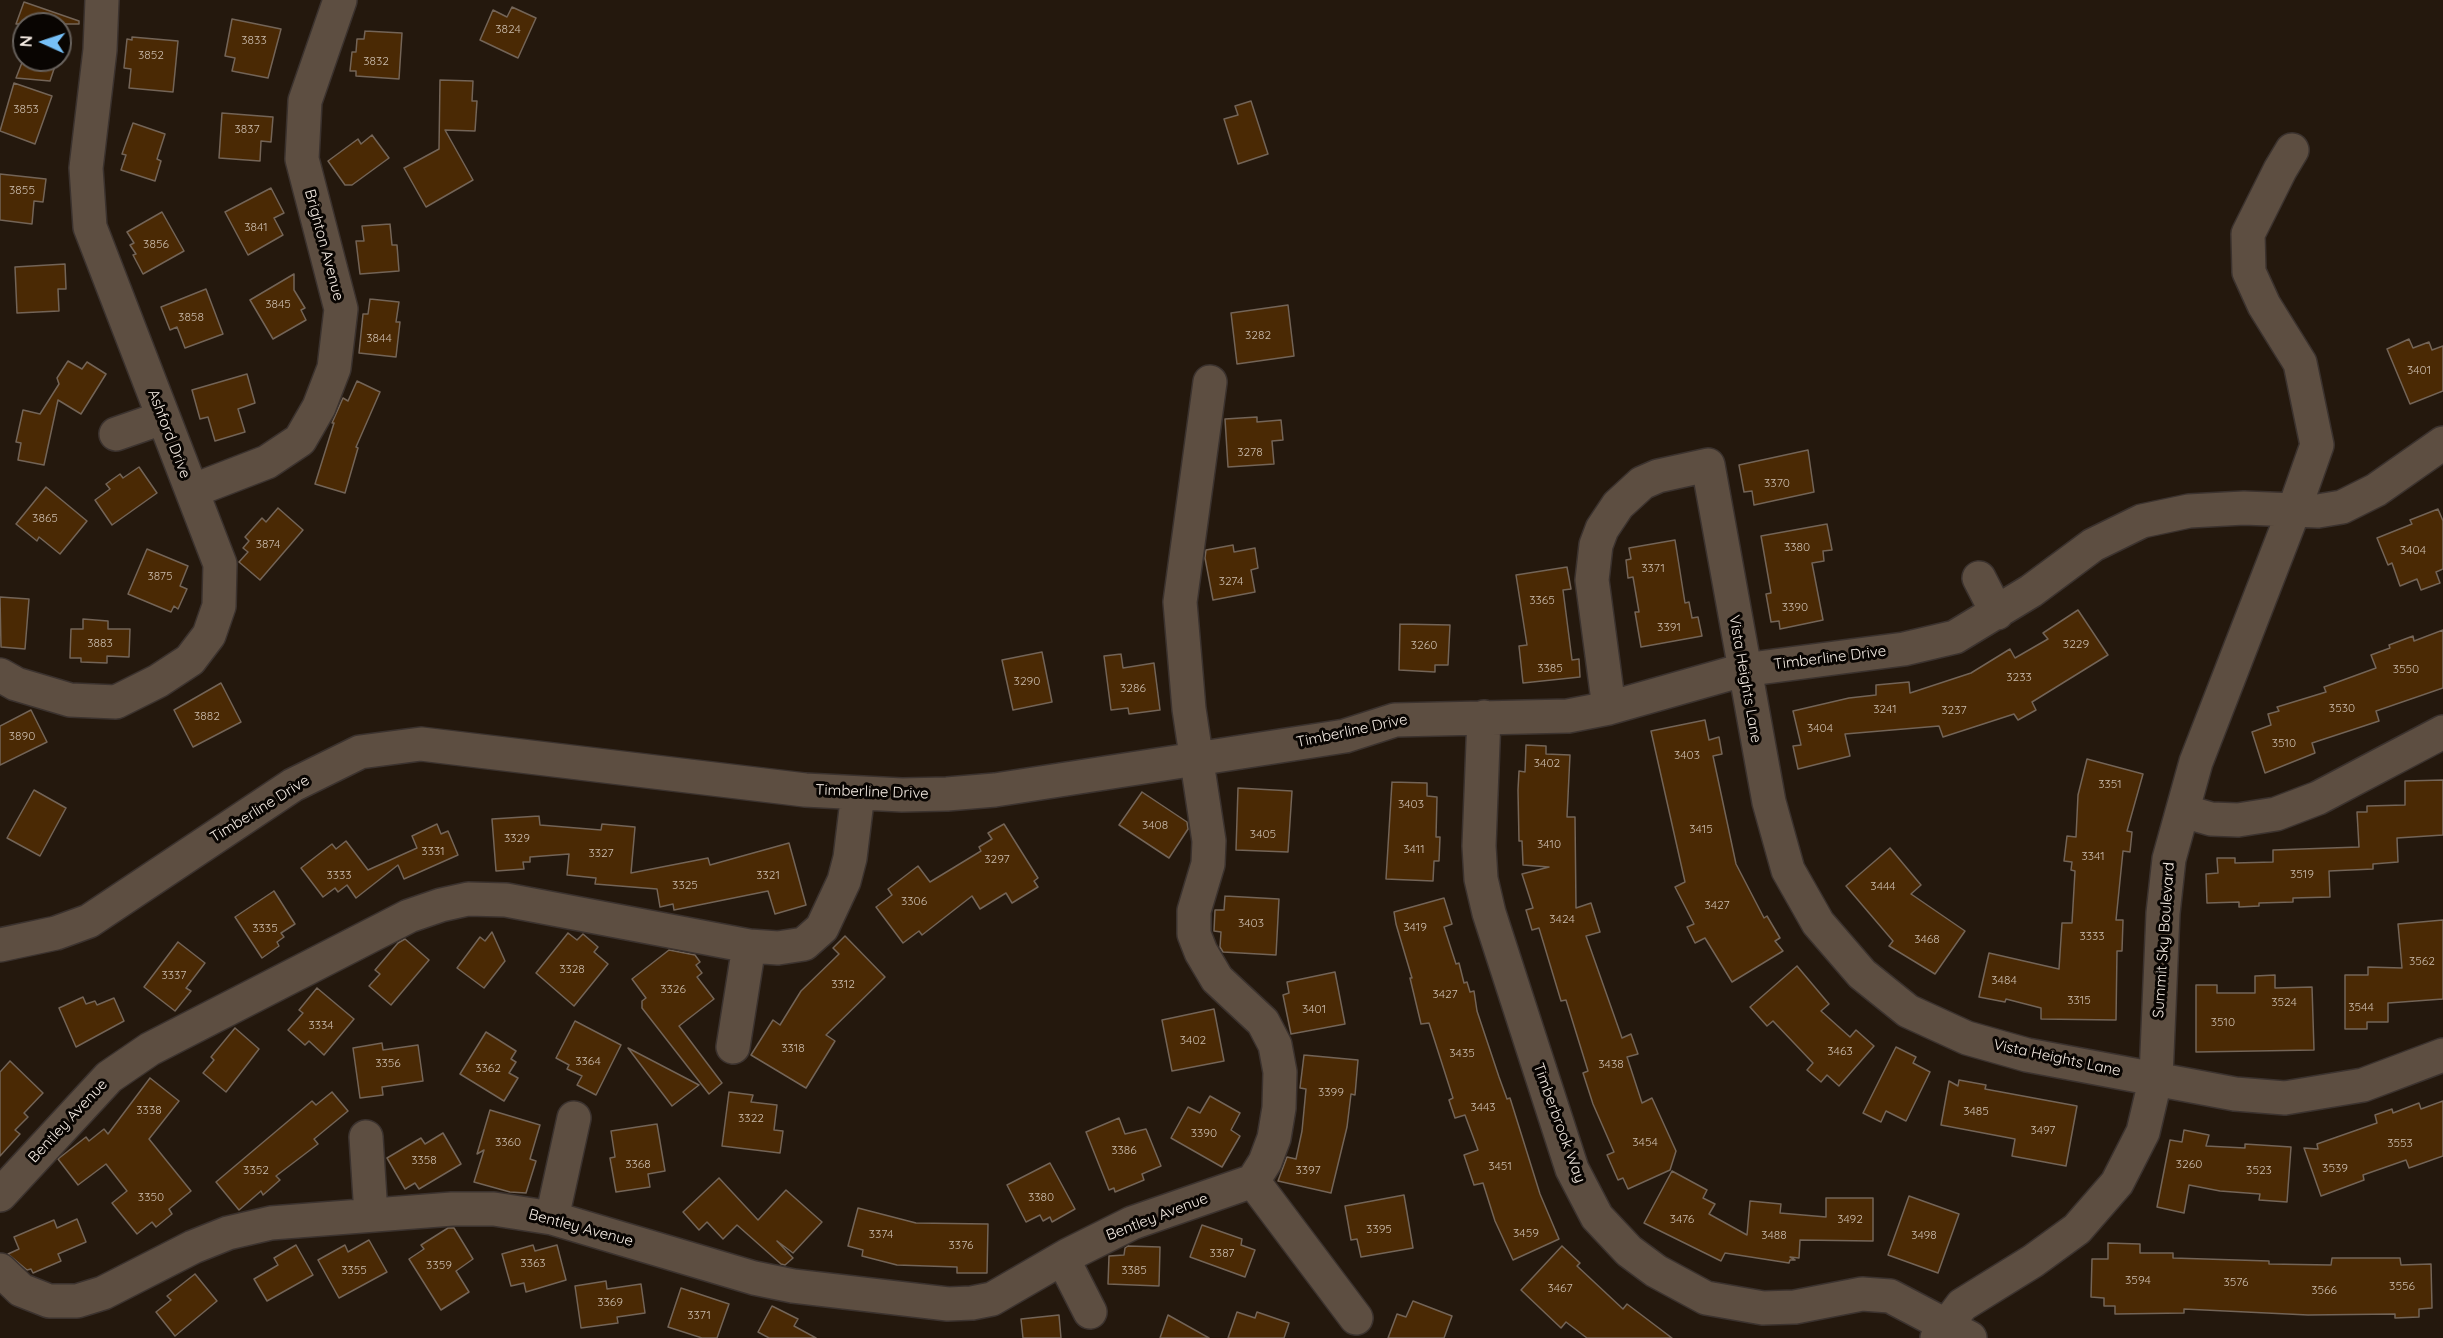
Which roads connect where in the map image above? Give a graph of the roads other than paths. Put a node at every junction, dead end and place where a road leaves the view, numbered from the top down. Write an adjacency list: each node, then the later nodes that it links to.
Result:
1 (102, 0): 5 (street, Ashford Drive)
2 (340, 0): 8 (street, Brighton Avenue)
3 (2292, 150): 9 (street)
4 (1210, 382): 17 (street)
5 (162, 418): 6 (street); 8 (street, Ashford Drive)
6 (116, 434)
7 (2443, 443): 9 (street)
8 (192, 491): 13 (street, Ashford Drive)
9 (2294, 510): 11 (street, Timberline Drive); 19 (street, Summit Sky Boulevard)
10 (1979, 578): 11 (street)
11 (1996, 613): 12 (street, Timberline Drive)
12 (1743, 670): 14 (street, Timberline Drive); 14 (street, Vista Heights Lane); 24 (street, Vista Heights Lane)
13 (0, 675)
14 (1609, 708): 15 (street, Timberline Drive)
15 (1484, 717): 17 (street, Timberline Drive); 35 (street, Timberbrook Way)
16 (2443, 732): 19 (street)
17 (1198, 760): 18 (street, Timberline Drive); 27 (street)
18 (858, 793): 20 (street, Timberline Drive); 21 (street, Bentley Avenue)
19 (2183, 811): 24 (street, Summit Sky Boulevard)
20 (0, 945)
21 (750, 946): 22 (street); 28 (street, Bentley Avenue)
22 (733, 1047)
23 (2443, 1054): 24 (street, Vista Heights Lane)
24 (2156, 1077): 35 (street, Summit Sky Boulevard)
25 (574, 1118): 30 (street)
26 (366, 1137): 29 (street)
27 (1253, 1181): 31 (street, Bentley Avenue); 34 (street)
28 (0, 1195)
29 (371, 1214): 30 (street, Bentley Avenue); 32 (street, Bentley Avenue)
30 (552, 1218): 31 (street, Bentley Avenue)
31 (1063, 1259): 33 (street)
32 (0, 1269)
33 (1090, 1312)
34 (1356, 1318)
35 (1951, 1334)

